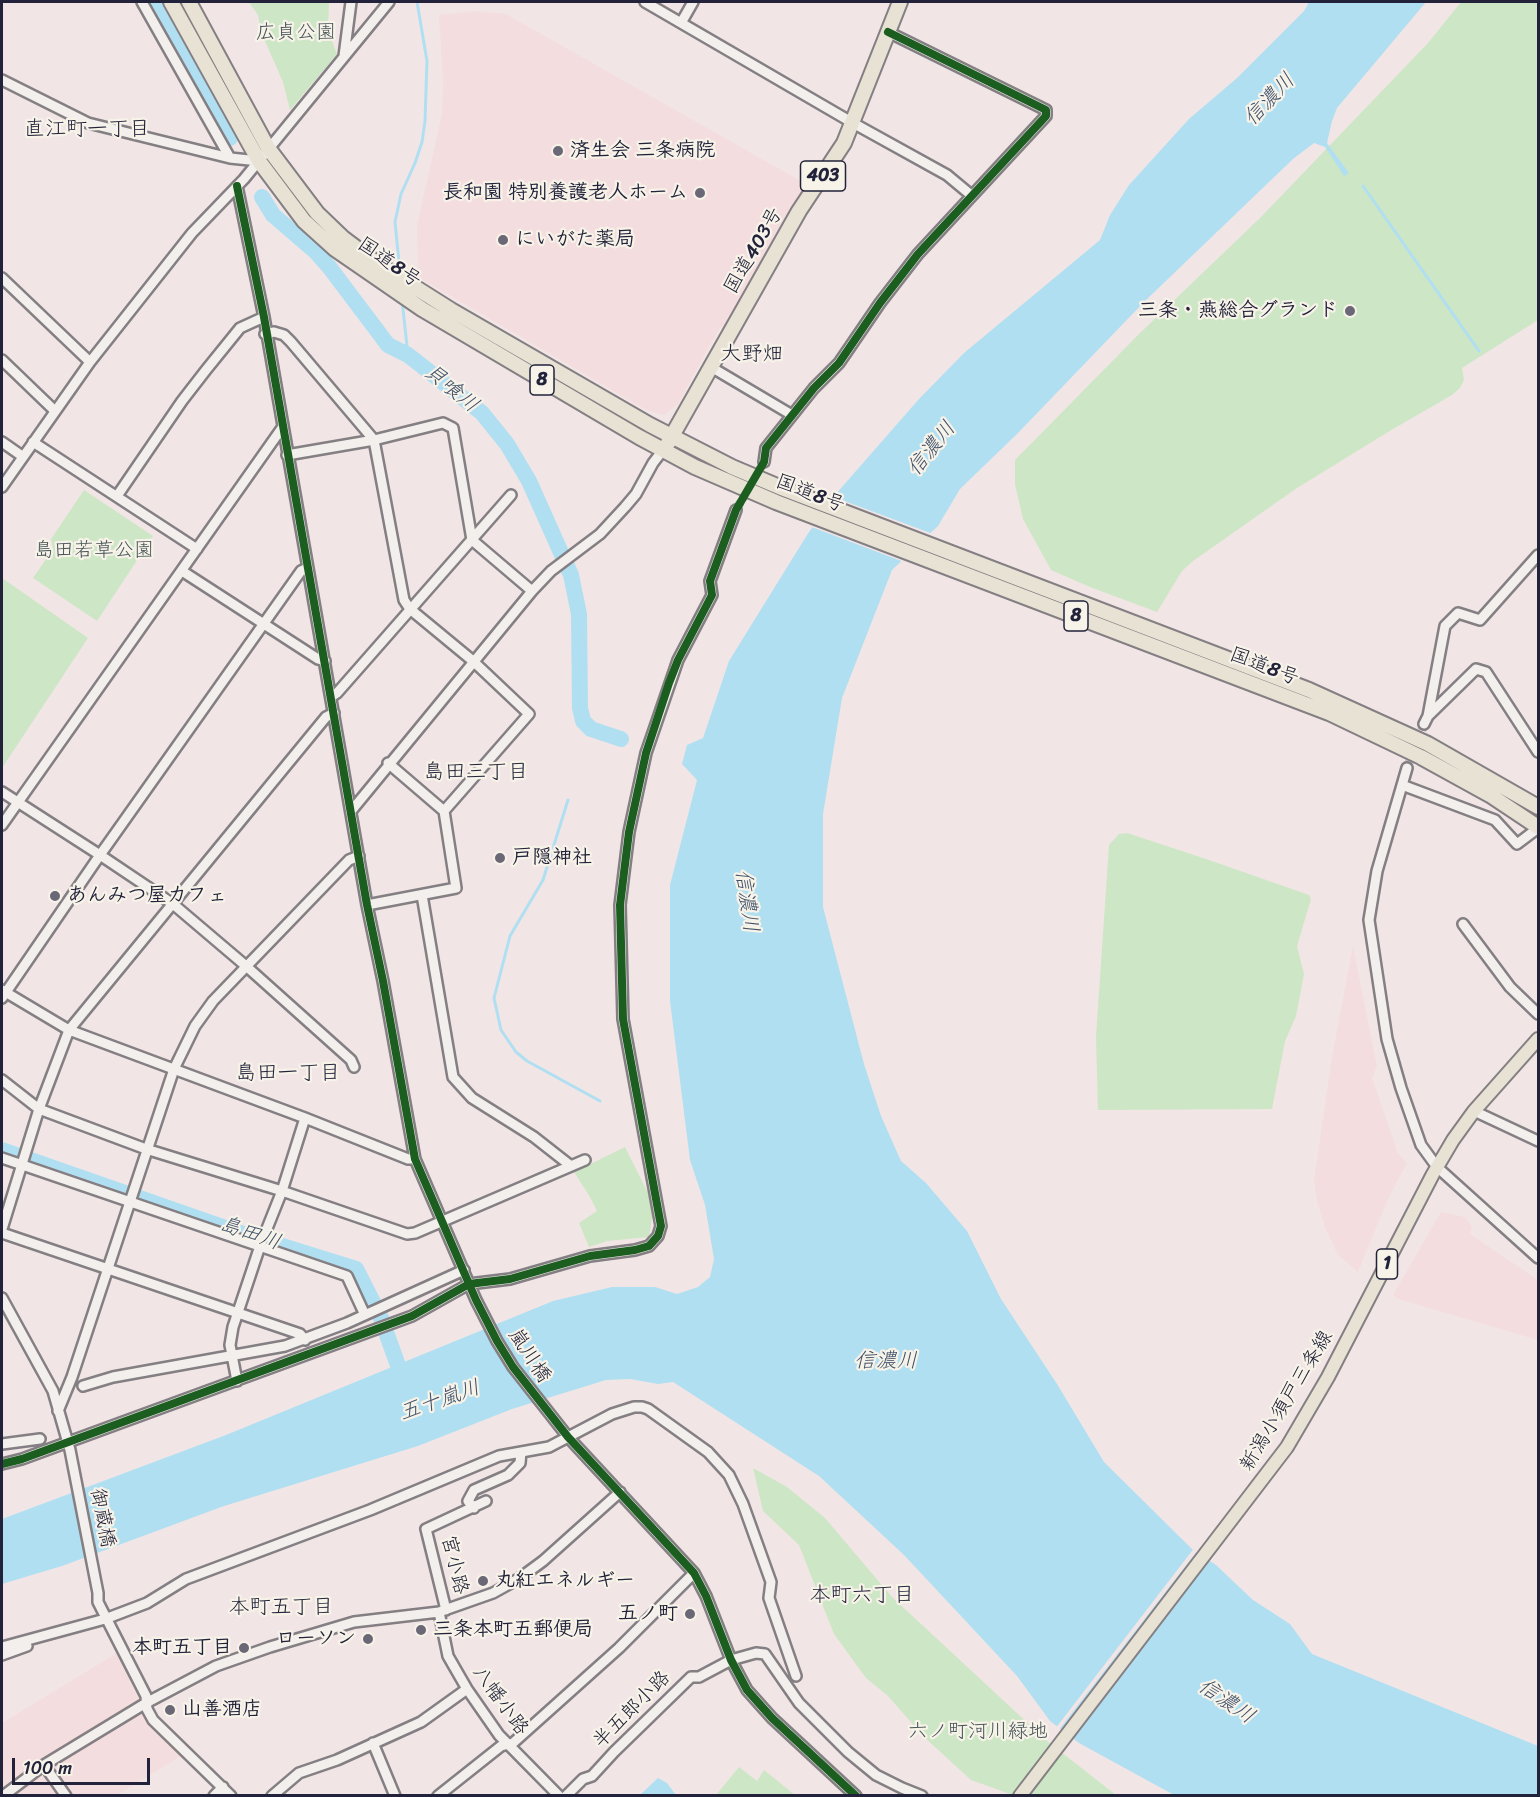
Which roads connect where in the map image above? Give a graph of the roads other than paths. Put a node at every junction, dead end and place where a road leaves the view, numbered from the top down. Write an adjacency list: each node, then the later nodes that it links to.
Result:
1 (142, 2): 16 (street)
2 (171, 2): 17 (highway, 国道8号 / 8)
3 (189, 2): 15 (highway, 国道8号 / 8)
4 (351, 2): 11 (street)
5 (389, 2): 11 (street)
6 (645, 2): 9 (street)
7 (693, 2): 9 (street)
8 (900, 2): 10 (highway, 国道403号 / 403)
9 (681, 22): 14 (street)
10 (888, 32): 14 (highway, 国道403号 / 403); 19 (street)
11 (344, 57): 15 (street)
12 (2, 71): 13 (street)
13 (6, 82): 16 (street)
14 (853, 123): 19 (street); 26 (highway, 国道403号 / 403)
15 (268, 148): 17 (street); 20 (highway, 国道8号 / 8)
16 (230, 158): 17 (street)
17 (259, 161): 18 (street); 20 (highway, 国道8号 / 8)
18 (237, 186): 22 (street, 嵐川橋); 25 (street)
19 (971, 195): 28 (street)
20 (373, 269): 30 (highway, 国道8号 / 8); 34 (highway, 国道8号 / 8)
21 (2, 278): 25 (street)
22 (264, 317): 23 (street, 嵐川橋); 40 (street)
23 (266, 334): 29 (street, 嵐川橋); 31 (street)
24 (2, 360): 27 (street)
25 (90, 362): 27 (street)
26 (711, 367): 28 (street); 30 (highway, 国道403号 / 403)
27 (55, 411): 33 (street)
28 (792, 415): 37 (street)
29 (282, 428): 35 (street, 嵐川橋); 43 (street)
30 (671, 436): 34 (highway, 国道403号 / 403); 60 (highway, 国道8号 / 8)
31 (374, 440): 35 (street); 42 (street); 48 (street)
32 (2, 442): 36 (street)
33 (33, 442): 36 (street); 40 (street)
34 (663, 450): 47 (street); 64 (highway, 国道8号 / 8)
35 (287, 455): 45 (street, 嵐川橋)
36 (22, 456): 38 (street)
37 (764, 462)
38 (2, 487)
39 (511, 495): 42 (street)
40 (117, 496): 43 (street)
41 (736, 510): 98 (street)
42 (472, 540): 47 (street); 48 (street)
43 (197, 549): 46 (street)
44 (1539, 555): 54 (street)
45 (307, 568): 49 (street); 50 (street, 嵐川橋)
46 (182, 571): 49 (street); 59 (street)
47 (532, 591): 51 (street)
48 (410, 609): 51 (street); 52 (street)
49 (264, 624): 50 (street); 65 (street)
50 (325, 661): 52 (street, 嵐川橋)
51 (473, 661): 55 (street); 62 (street)
52 (331, 697): 53 (street, 嵐川橋)
53 (334, 713): 61 (street, 嵐川橋); 68 (street)
54 (1539, 752)
55 (388, 763): 61 (street); 62 (street)
56 (1407, 768): 57 (street)
57 (1402, 785): 64 (street); 89 (street)
58 (2, 792): 59 (street)
59 (17, 803): 63 (street); 65 (street)
60 (1539, 807)
61 (352, 810): 66 (street, 嵐川橋)
62 (444, 811): 67 (street)
63 (2, 825)
64 (1539, 827)
65 (100, 855): 68 (street); 72 (street)
66 (359, 856): 69 (street, 嵐川橋); 71 (street)
67 (422, 895): 69 (street); 88 (street)
68 (173, 904): 71 (street); 74 (street)
69 (367, 905): 85 (street, 嵐川橋)
70 (1463, 924): 73 (street)
71 (246, 966): 76 (street); 77 (street)
72 (3, 993): 74 (street)
73 (1539, 1014)
74 (69, 1030): 77 (street); 79 (street)
75 (1539, 1039): 80 (main road, 新潟小須戸三条線 / 1)
76 (354, 1067)
77 (174, 1069): 81 (street); 83 (street)
78 (2, 1080): 79 (street)
79 (39, 1109): 83 (street); 87 (street)
80 (1474, 1111): 82 (street); 89 (main road, 新潟小須戸三条線 / 1)
81 (305, 1118): 85 (street); 90 (street)
82 (1539, 1141)
83 (146, 1149): 90 (street); 91 (street)
84 (2, 1158): 87 (street)
85 (415, 1159): 92 (street, 嵐川橋)
86 (585, 1160): 88 (street)
87 (22, 1165): 91 (street); 93 (street)
88 (571, 1166): 92 (street)
89 (1437, 1167): 95 (street); 141 (main road, 新潟小須戸三条線 / 1)
90 (282, 1191): 92 (street); 94 (street)
91 (129, 1200): 94 (street); 96 (street)
92 (442, 1221): 97 (street, 嵐川橋)
93 (2, 1231): 96 (street)
94 (260, 1246): 100 (street); 101 (street)
95 (1539, 1258)
96 (107, 1269): 100 (street); 106 (street)
97 (464, 1270): 98 (street, 嵐川橋); 101 (street)
98 (470, 1284): 104 (street); 107 (street, 嵐川橋)
99 (2, 1298): 106 (street, 御蔵橋)
100 (237, 1313): 102 (street); 103 (street)
101 (365, 1315): 102 (street)
102 (305, 1340): 103 (street)
103 (230, 1357): 104 (street); 105 (street)
104 (237, 1381): 110 (street)
105 (83, 1386)
106 (58, 1411): 110 (street, 御蔵橋)
107 (568, 1437): 111 (street); 113 (street, 嵐川橋); 123 (street)
108 (40, 1439): 109 (street)
109 (2, 1444)
110 (69, 1446): 112 (street); 118 (street, 御蔵橋)
111 (521, 1452): 115 (street); 118 (street)
112 (2, 1464)
113 (620, 1492): 116 (street, 嵐川橋); 117 (street)
114 (486, 1501): 115 (street)
115 (474, 1508): 117 (street, 宮小路)
116 (694, 1573): 122 (street, 嵐川橋); 127 (street)
117 (442, 1611): 124 (street, 八幡小路); 125 (street)
118 (105, 1619): 119 (street); 125 (street, 御蔵橋)
119 (57, 1634): 120 (street); 121 (street)
120 (2, 1647)
121 (2, 1655)
122 (731, 1660): 138 (street, 半五郎小路); 139 (street, 嵐川橋); 140 (street, 半五郎小路)
123 (796, 1676)
124 (467, 1689): 126 (street); 127 (street, 八幡小路)
125 (146, 1703): 128 (street); 129 (street, 御蔵橋)
126 (373, 1743): 134 (street); 135 (street)
127 (507, 1744): 136 (street); 137 (street, 八幡小路)
128 (44, 1765): 130 (street); 131 (street)
129 (223, 1787): 132 (street); 133 (street, 御蔵橋)
130 (3, 1796)
131 (66, 1796)
132 (214, 1796)
133 (231, 1796)
134 (272, 1796)
135 (395, 1796)
136 (438, 1796)
137 (559, 1796)
138 (566, 1796)
139 (856, 1796)
140 (922, 1796)
141 (1020, 1796)

